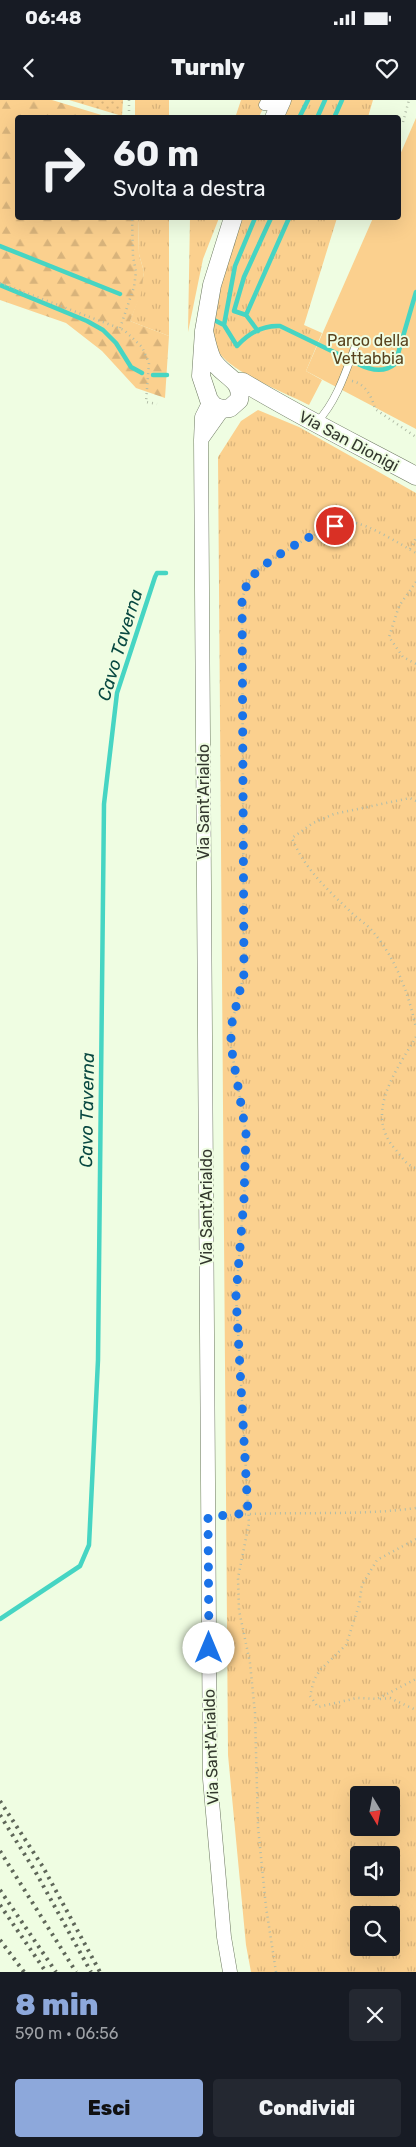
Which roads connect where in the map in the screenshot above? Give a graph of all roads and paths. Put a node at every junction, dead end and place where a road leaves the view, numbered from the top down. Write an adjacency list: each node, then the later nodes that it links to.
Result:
1 (128, 100): 6 (path)
2 (267, 100): 3 (street)
3 (275, 100)
4 (282, 100): 7 (street)
5 (408, 100): 8 (path)
6 (129, 115)
7 (275, 115)
8 (403, 122)
9 (132, 220): 12 (path)
10 (232, 220): 13 (street)
11 (0, 282): 12 (path)
12 (120, 328): 19 (path)
13 (204, 331): 15 (street); 18 (street)
14 (356, 344): 16 (lane)
15 (231, 379): 17 (street); 18 (street, Via Sant'Arialdo); 20 (street, Via San Dionigi)
16 (344, 379): 21 (lane); 22 (path)
17 (239, 400): 18 (street, Via Sant'Arialdo); 20 (street, Via San Dionigi)
18 (214, 402): 35 (street, Via Sant'Arialdo)
19 (157, 404)
20 (282, 406): 21 (street, Via San Dionigi)
21 (317, 422): 23 (street, Via San Dionigi)
22 (416, 437)
23 (416, 476)
24 (416, 538): 25 (path)
25 (410, 549): 26 (path); 34 (path)
26 (416, 553)
27 (416, 582): 28 (path)
28 (416, 664)
29 (416, 801): 30 (path)
30 (416, 1028)
31 (416, 1037): 32 (path)
32 (416, 1168)
33 (416, 1508): 34 (path)
34 (248, 1513): 35 (path); 41 (path)
35 (208, 1517): 40 (street, Via Sant'Arialdo)
36 (416, 1539): 38 (path)
37 (416, 1679): 38 (path)
38 (377, 1699): 39 (path)
39 (416, 1710)
40 (230, 1972)
41 (276, 1972)

